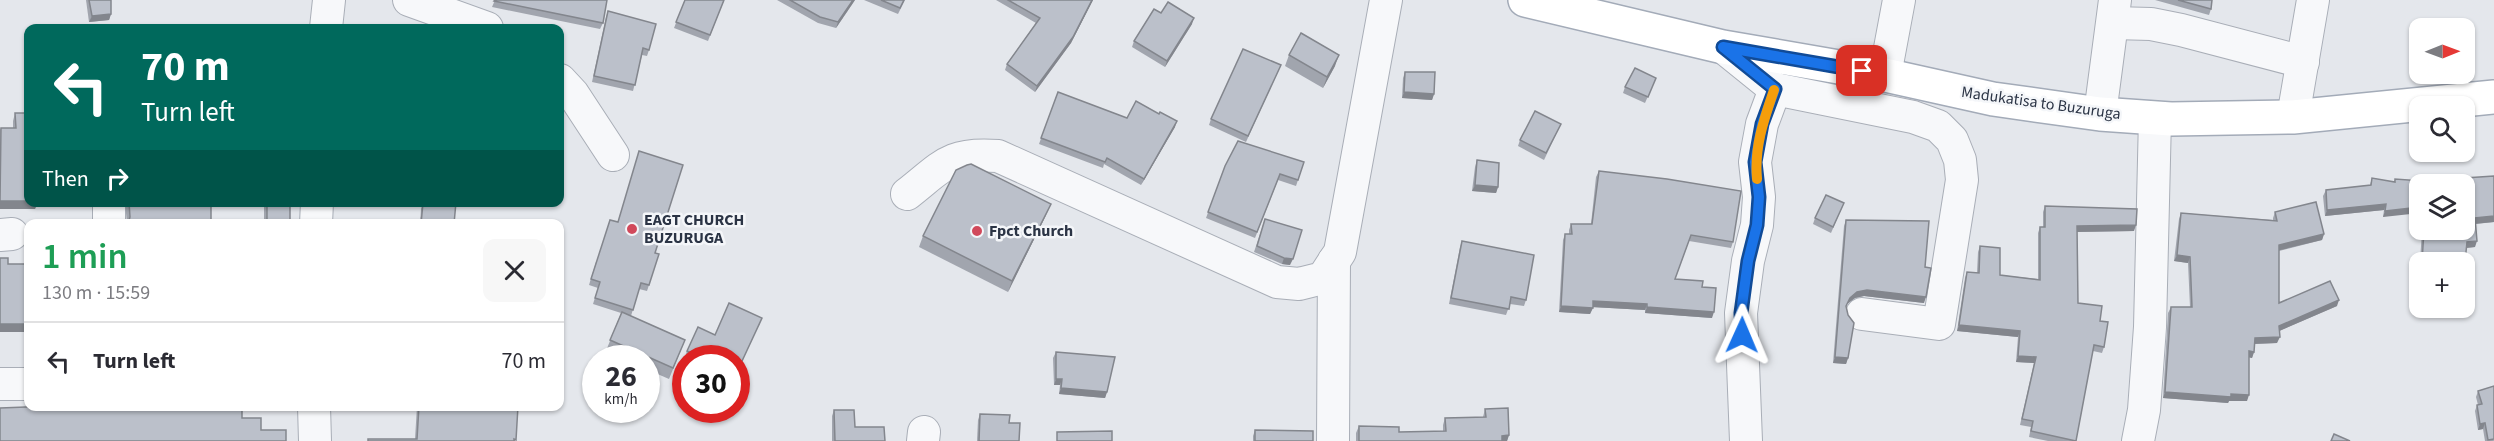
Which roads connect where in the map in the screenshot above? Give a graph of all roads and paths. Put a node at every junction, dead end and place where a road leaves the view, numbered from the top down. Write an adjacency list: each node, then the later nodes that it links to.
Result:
1 (329, 0): 8 (street)
2 (409, 0): 9 (street)
3 (1386, 0): 21 (street)
4 (1525, 0): 10 (main road, Madukatisa to Buzuruga)
5 (1899, 0): 12 (street)
6 (2313, 0): 11 (street)
7 (2114, 12): 11 (street); 16 (street)
8 (326, 24)
9 (476, 24)
10 (1723, 47): 12 (main road, Madukatisa to Buzuruga); 14 (street)
11 (2302, 62): 17 (street)
12 (1885, 75): 16 (main road, Madukatisa to Buzuruga)
13 (564, 84): 19 (street)
14 (1775, 89): 22 (street); 28 (street)
15 (2494, 97): 17 (main road, Madukatisa to Buzuruga)
16 (2100, 114): 18 (main road, Madukatisa to Buzuruga)
17 (2293, 117): 18 (main road, Madukatisa to Buzuruga)
18 (2155, 118): 29 (street)
19 (613, 155)
20 (907, 194): 21 (street)
21 (1334, 261): 27 (street)
22 (1862, 314)
23 (0, 384): 24 (street)
24 (24, 384)
25 (314, 411): 26 (street)
26 (315, 441)
27 (1333, 441)
28 (1746, 441)
29 (2138, 441)

